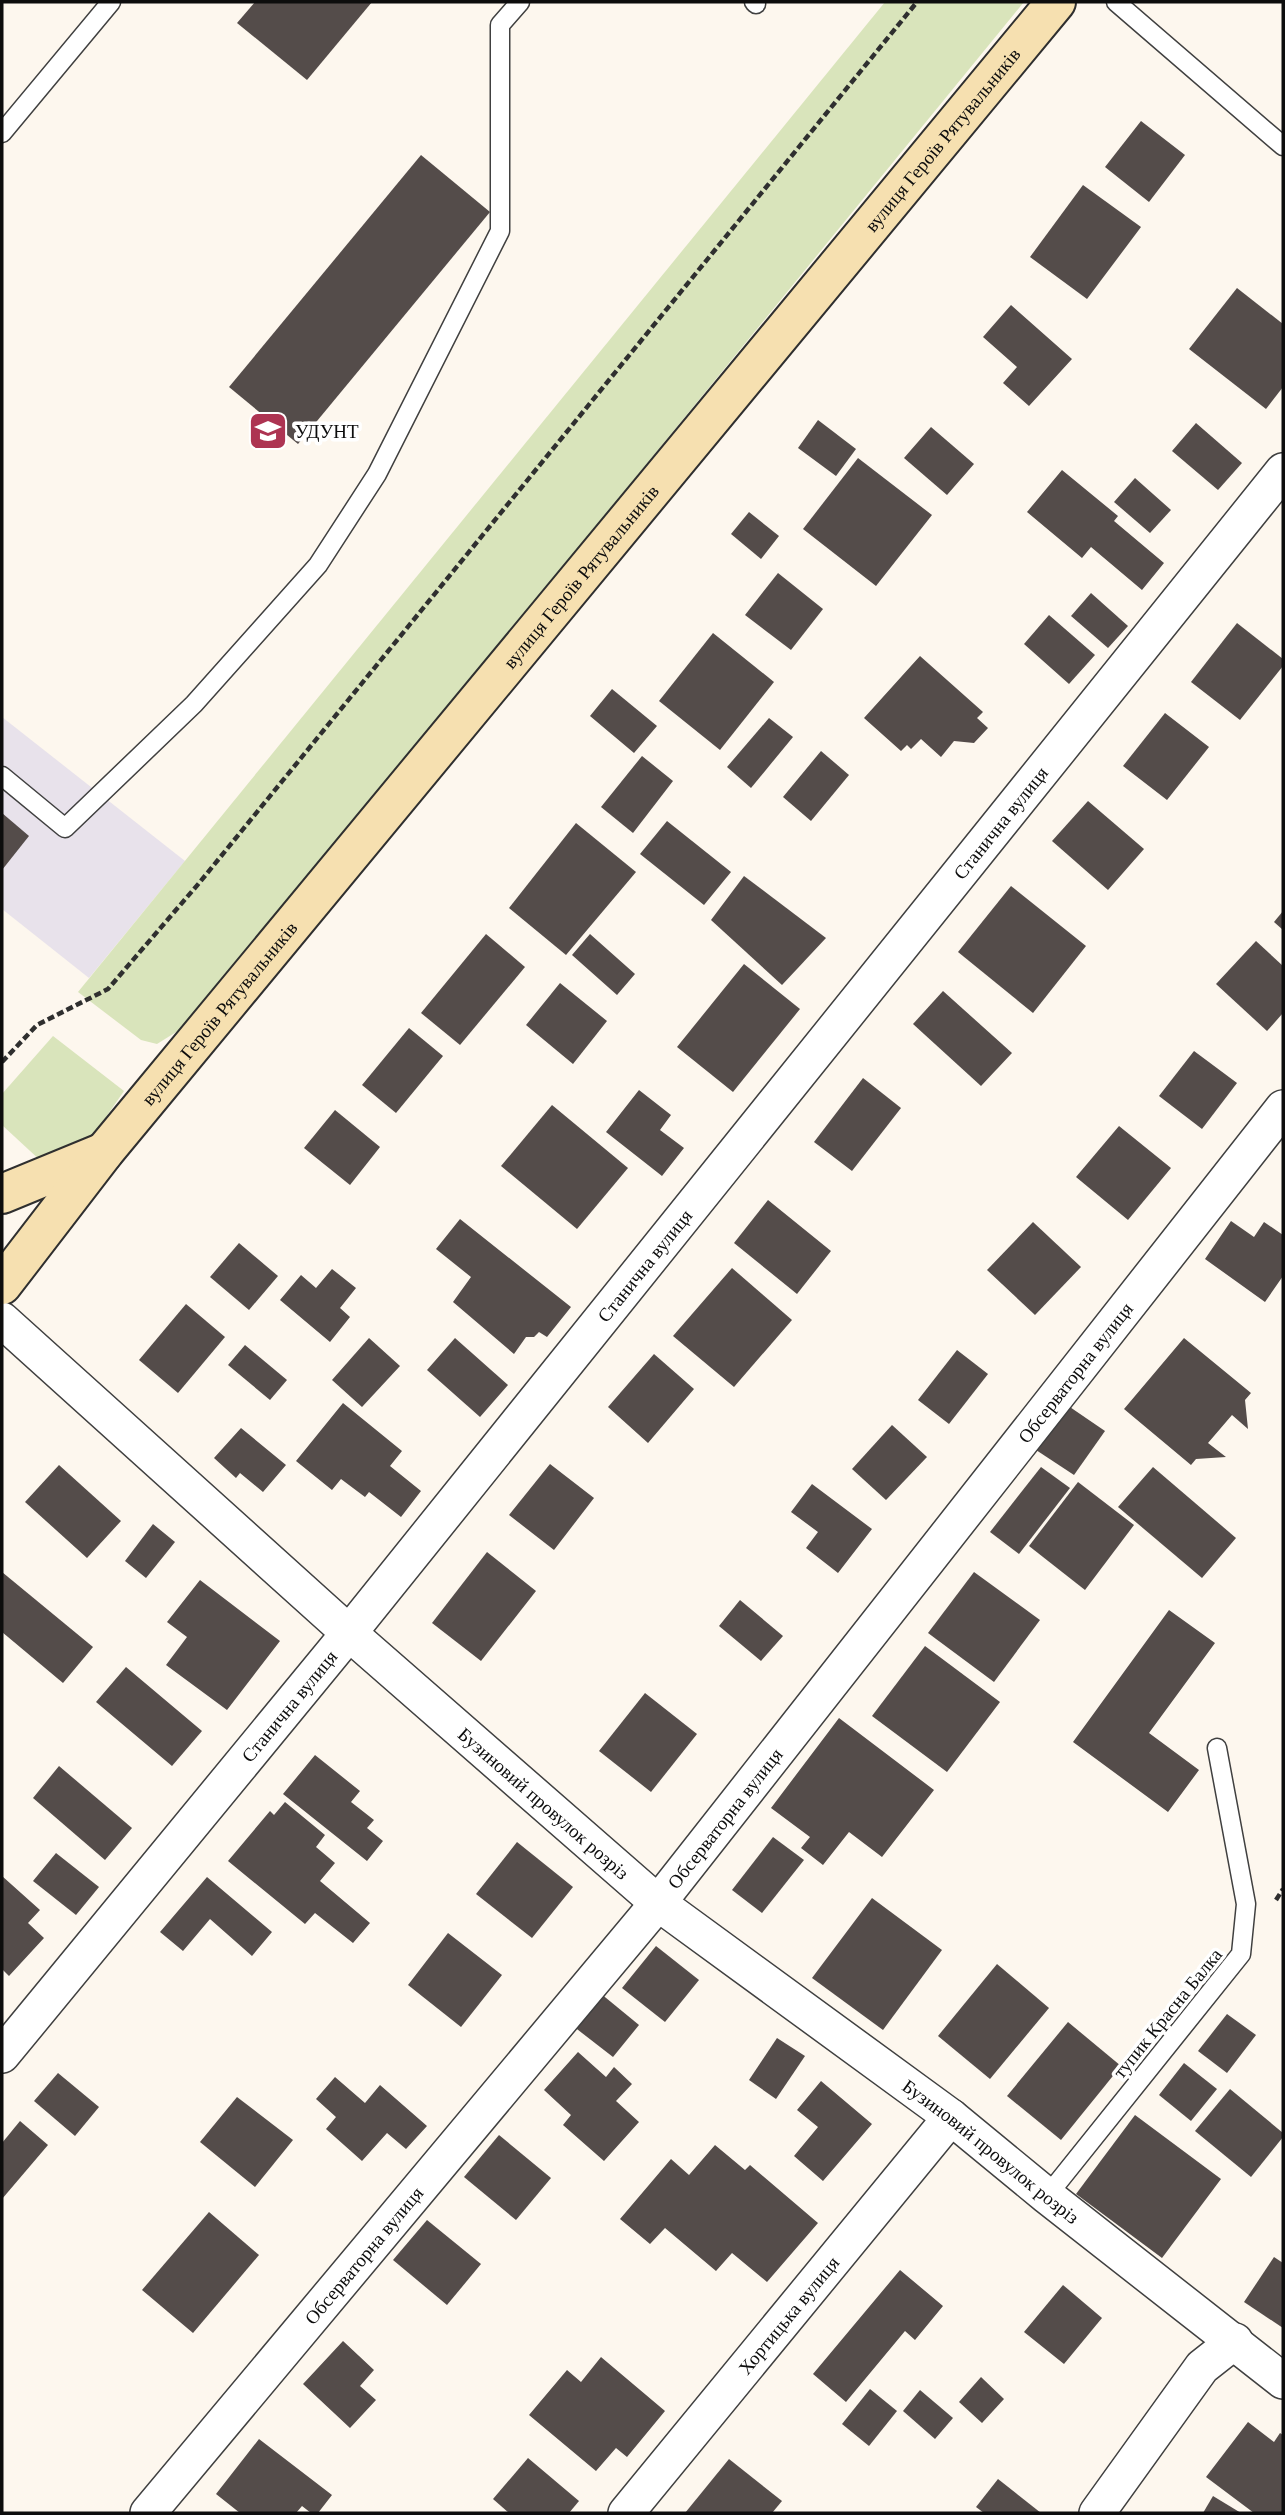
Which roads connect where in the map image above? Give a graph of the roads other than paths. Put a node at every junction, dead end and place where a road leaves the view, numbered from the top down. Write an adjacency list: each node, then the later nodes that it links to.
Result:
1 (111, 2): 5 (lane)
2 (520, 2): 8 (lane)
3 (1056, 2): 10 (main road, вулиця Героїв Рятувальників)
4 (1116, 2): 6 (lane)
5 (2, 133)
6 (1283, 146)
7 (1283, 471): 14 (street, Станична вулиця)
8 (2, 776)
9 (1283, 1108): 16 (street, Обсерваторна вулиця)
10 (106, 1151): 11 (main road, вулиця Героїв Рятувальників); 12 (main road, вулиця Героїв Рятувальників)
11 (2, 1194)
12 (2, 1285)
13 (2, 1320): 14 (street, Бузиновий провулок розріз)
14 (349, 1633): 16 (street, Бузиновий провулок розріз); 17 (street, Станична вулиця)
15 (1217, 1748): 19 (lane, тупик Красна Балка)
16 (658, 1903): 18 (street, Бузиновий провулок розріз); 22 (street, Обсерваторна вулиця)
17 (2, 2055)
18 (951, 2117): 19 (street, Бузиновий провулок розріз); 23 (street, Хортицька вулиця)
19 (1047, 2196): 20 (street, Бузиновий провулок розріз)
20 (1235, 2341): 21 (street, Бузиновий провулок розріз); 24 (street)
21 (1283, 2381)
22 (148, 2513)
23 (626, 2513)
24 (1097, 2513)

